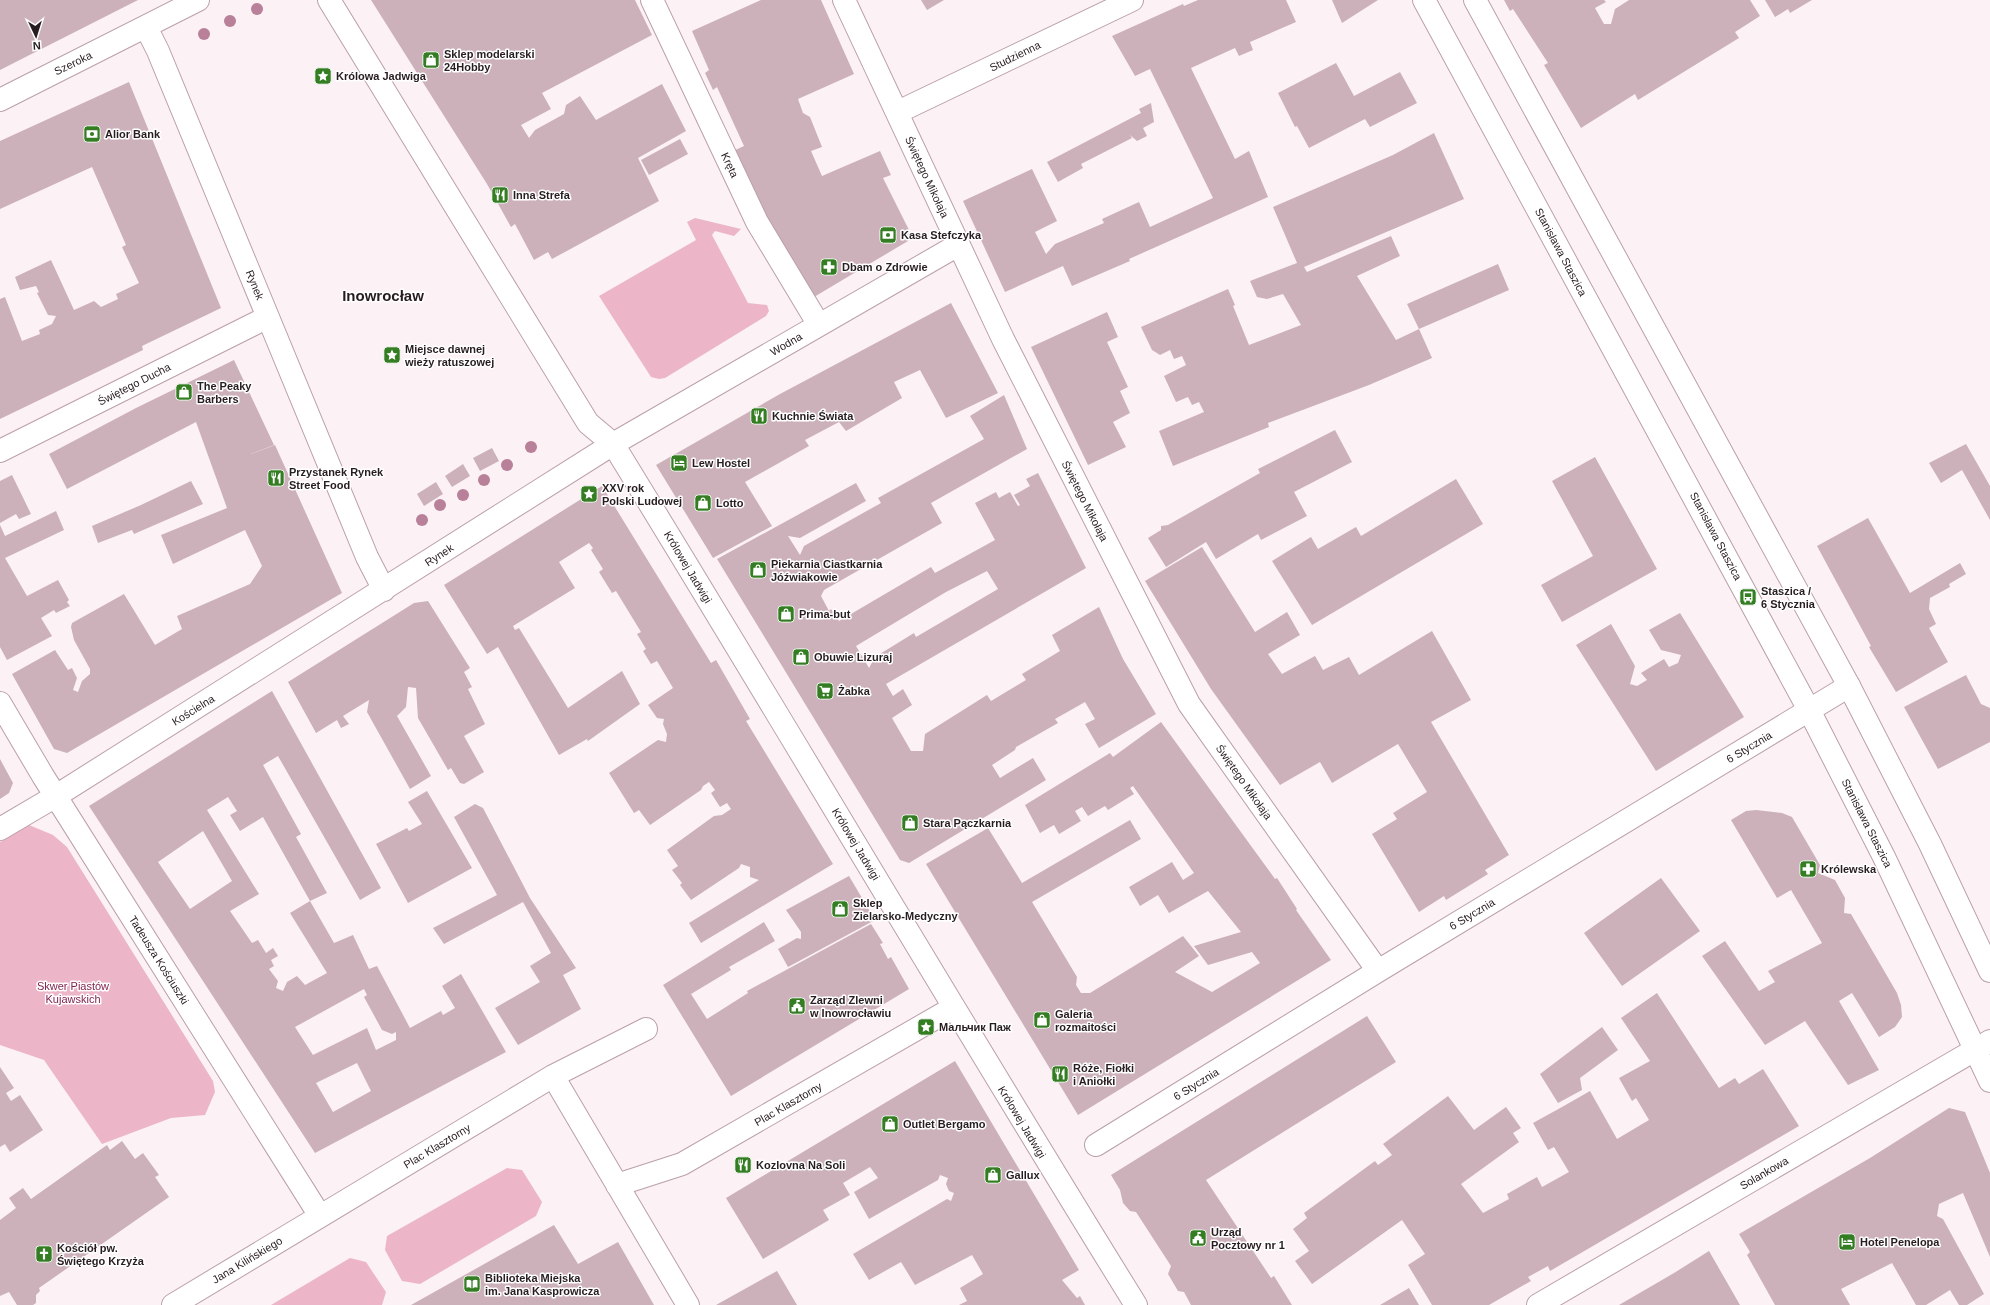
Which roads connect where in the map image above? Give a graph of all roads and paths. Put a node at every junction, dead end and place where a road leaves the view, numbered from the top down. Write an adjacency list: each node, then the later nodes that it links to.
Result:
1 (198, 0): 8 (street)
2 (329, 0): 14 (street)
3 (652, 0): 13 (street, Kręta)
4 (844, 0): 10 (street, Świętego Mikołaja)
5 (1132, 0): 10 (street, Studzienna)
6 (1424, 0): 19 (street, Stanisława Staszica)
7 (1475, 0): 17 (street)
8 (146, 27): 9 (street, Szeroka); 12 (street, Rynek)
9 (0, 100)
10 (898, 112): 11 (street, Świętego Mikołaja)
11 (958, 245): 13 (street, Wodna); 22 (street, Świętego Mikołaja)
12 (268, 317): 15 (street, Świętego Ducha); 16 (street, Rynek)
13 (820, 325): 14 (street, Wodna)
14 (613, 444): 16 (street, Rynek); 24 (street, Królowej Jadwigi)
15 (0, 451)
16 (384, 590): 20 (street, Kościelna)
17 (1849, 686): 19 (street, 6 Stycznia); 23 (street)
18 (0, 703): 20 (street, Tadeusza Kościuszki)
19 (1809, 710): 22 (street, 6 Stycznia); 26 (street, Stanisława Staszica)
20 (56, 796): 21 (street, Kościelna); 31 (street, Tadeusza Kościuszki)
21 (0, 829)
22 (1378, 971): 29 (street, 6 Stycznia)
23 (1990, 971)
24 (953, 1008): 30 (street, Plac Klasztorny); 34 (street, Królowej Jadwigi)
25 (646, 1029): 27 (street, Plac Klasztorny)
26 (1983, 1045): 28 (street, Stanisława Staszica); 35 (street, Solankowa)
27 (553, 1076): 30 (street); 31 (street, Plac Klasztorny)
28 (1990, 1081)
29 (1096, 1145)
30 (617, 1185): 33 (street)
31 (320, 1216): 32 (street, Jana Kilińskiego)
32 (173, 1305)
33 (688, 1305)
34 (1136, 1305)
35 (1538, 1305)

